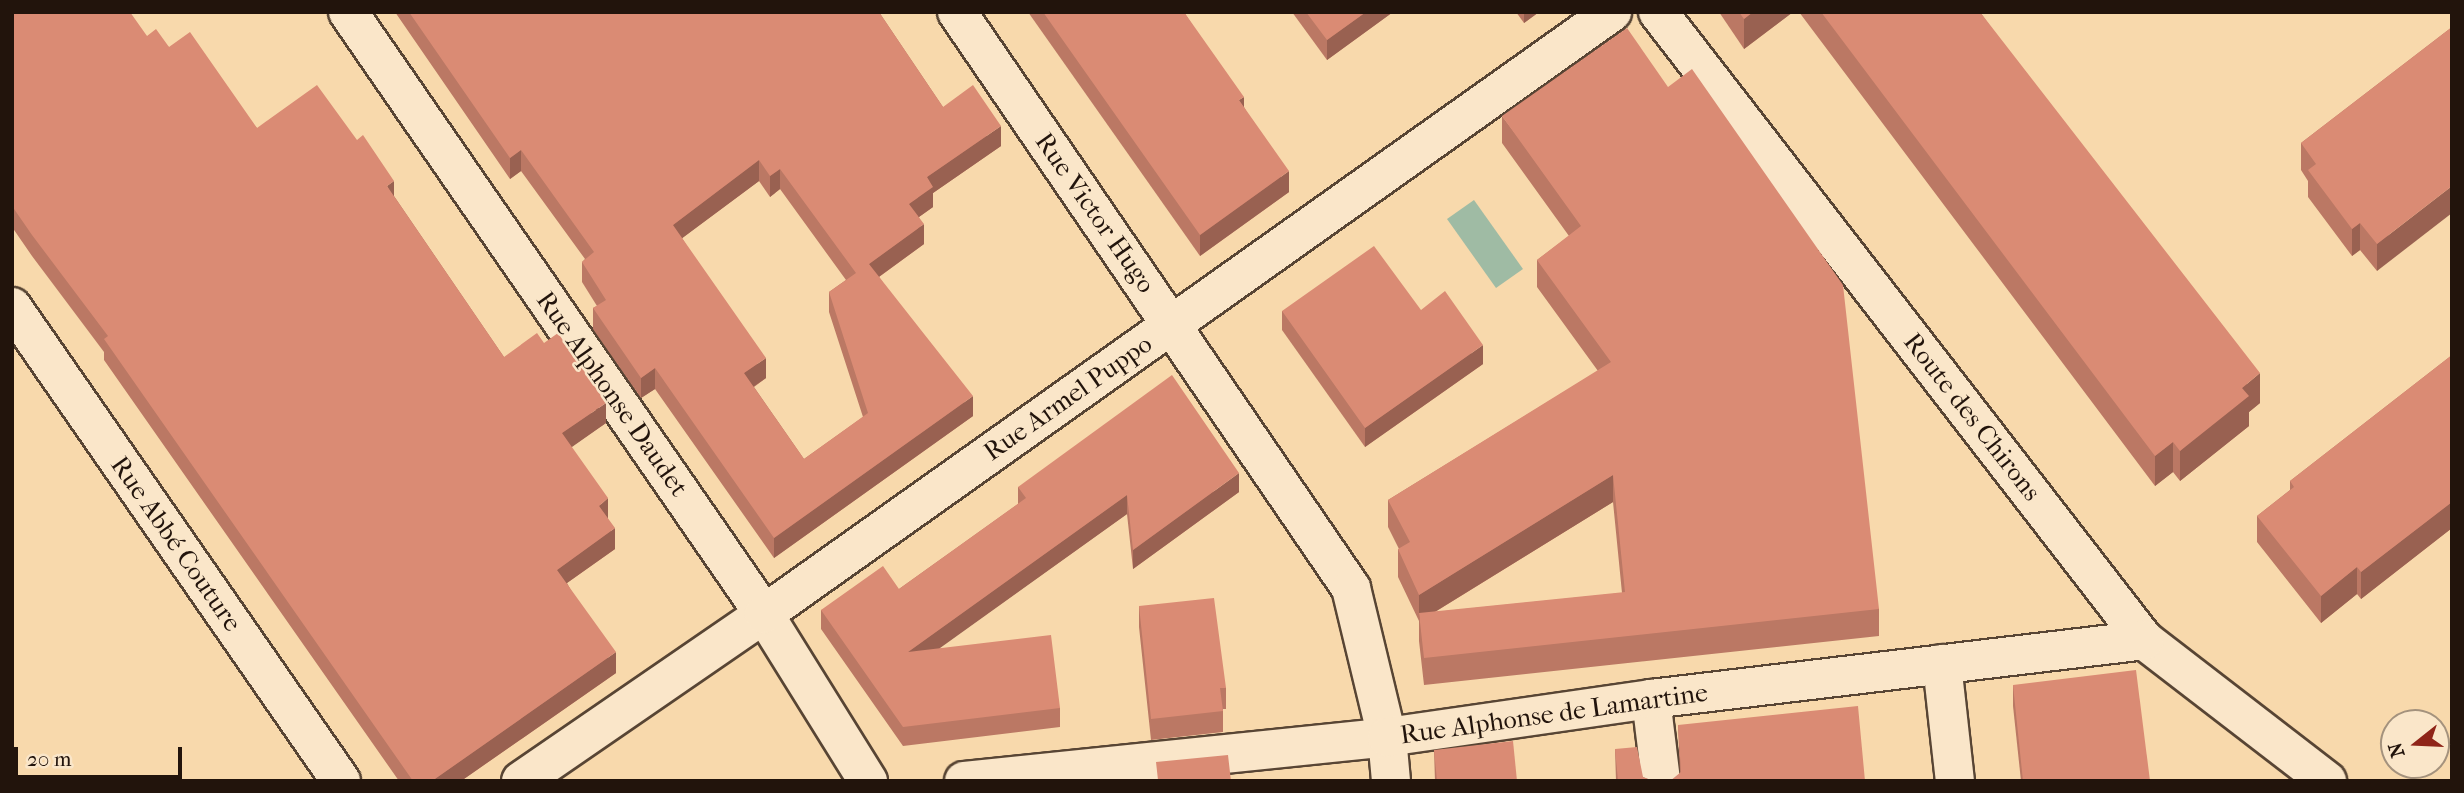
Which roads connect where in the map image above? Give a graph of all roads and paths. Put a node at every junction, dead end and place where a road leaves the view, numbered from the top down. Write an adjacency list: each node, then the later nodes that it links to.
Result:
1 (348, 12): 7 (street, Rue Alphonse Daudet)
2 (957, 12): 6 (street, Rue Victor Hugo)
3 (1612, 12): 6 (street, Rue Armel Puppo)
4 (1658, 12): 8 (street, Route des Chirons)
5 (12, 307): 12 (street, Rue Abbé Couture)
6 (1172, 324): 7 (street, Rue Armel Puppo); 11 (street, Rue Victor Hugo)
7 (764, 614): 13 (street, Rue Armel Puppo); 14 (street, Rue Alphonse Daudet)
8 (2144, 640): 9 (street, Rue Alphonse de Lamartine); 19 (street, Route des Chirons)
9 (1942, 664): 10 (street, Rue Alphonse de Lamartine); 18 (street)
10 (1651, 699): 11 (street, Rue Alphonse de Lamartine); 17 (street)
11 (1387, 737): 15 (street, Rue Alphonse de Lamartine); 16 (street)
12 (341, 781)
13 (521, 781)
14 (868, 781)
15 (964, 781)
16 (1391, 781)
17 (1661, 781)
18 (1955, 781)
19 (2327, 781)

